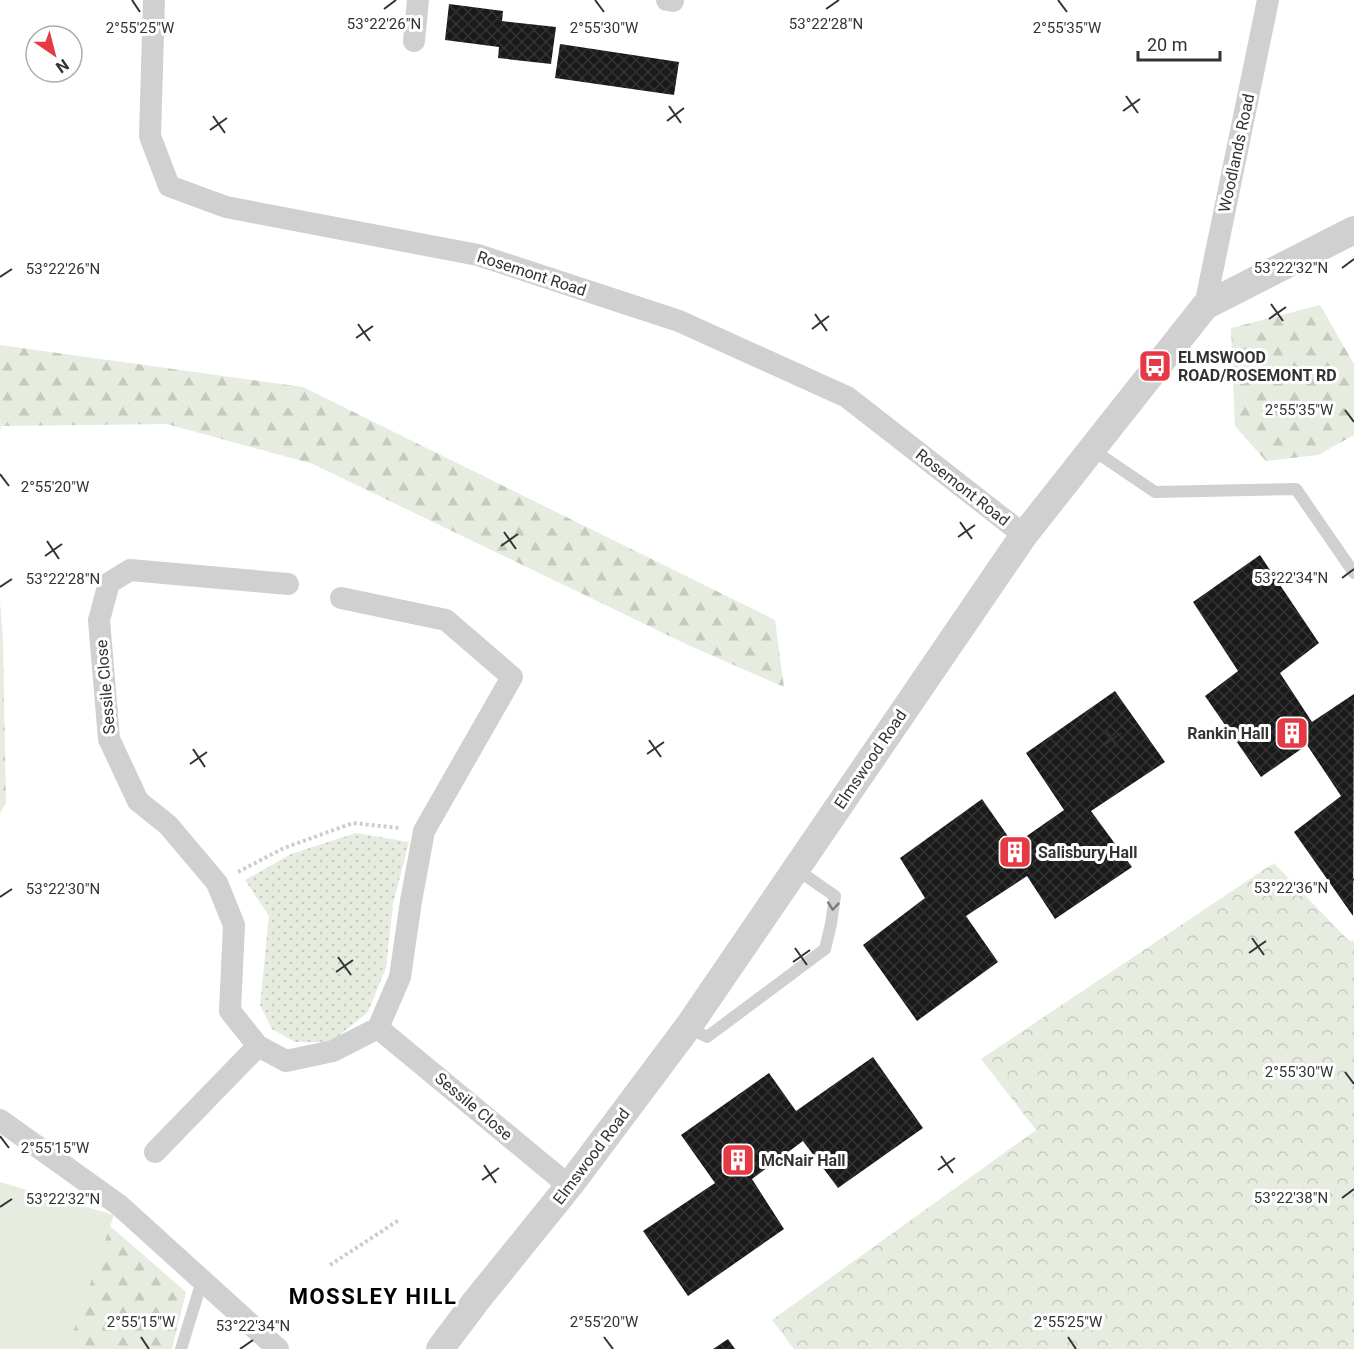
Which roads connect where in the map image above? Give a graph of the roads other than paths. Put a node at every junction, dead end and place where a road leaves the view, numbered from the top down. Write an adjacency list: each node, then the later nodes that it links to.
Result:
1 (154, 0): 8 (street, Rosemont Road)
2 (418, 0): 4 (street)
3 (1268, 0): 6 (street, Woodlands Road)
4 (414, 41)
5 (1354, 230): 6 (street, Elmswood Road)
6 (1205, 306): 7 (street, Elmswood Road)
7 (1093, 450): 8 (street, Elmswood Road); 9 (lane)
8 (1024, 535): 12 (street, Elmswood Road)
9 (1354, 573)
10 (288, 584): 15 (street, Sessile Close)
11 (341, 598): 14 (street)
12 (795, 868): 13 (street, Elmswood Road); 13 (lane, one-way to 13)
13 (688, 1027): 18 (street, Elmswood Road)
14 (378, 1028): 15 (street, Sessile Close); 18 (street, Sessile Close)
15 (258, 1046): 17 (street)
16 (0, 1120): 19 (street)
17 (155, 1152)
18 (569, 1186): 22 (street, Elmswood Road)
19 (202, 1281): 20 (lane); 21 (street)
20 (181, 1349)
21 (278, 1349)
22 (440, 1349)

